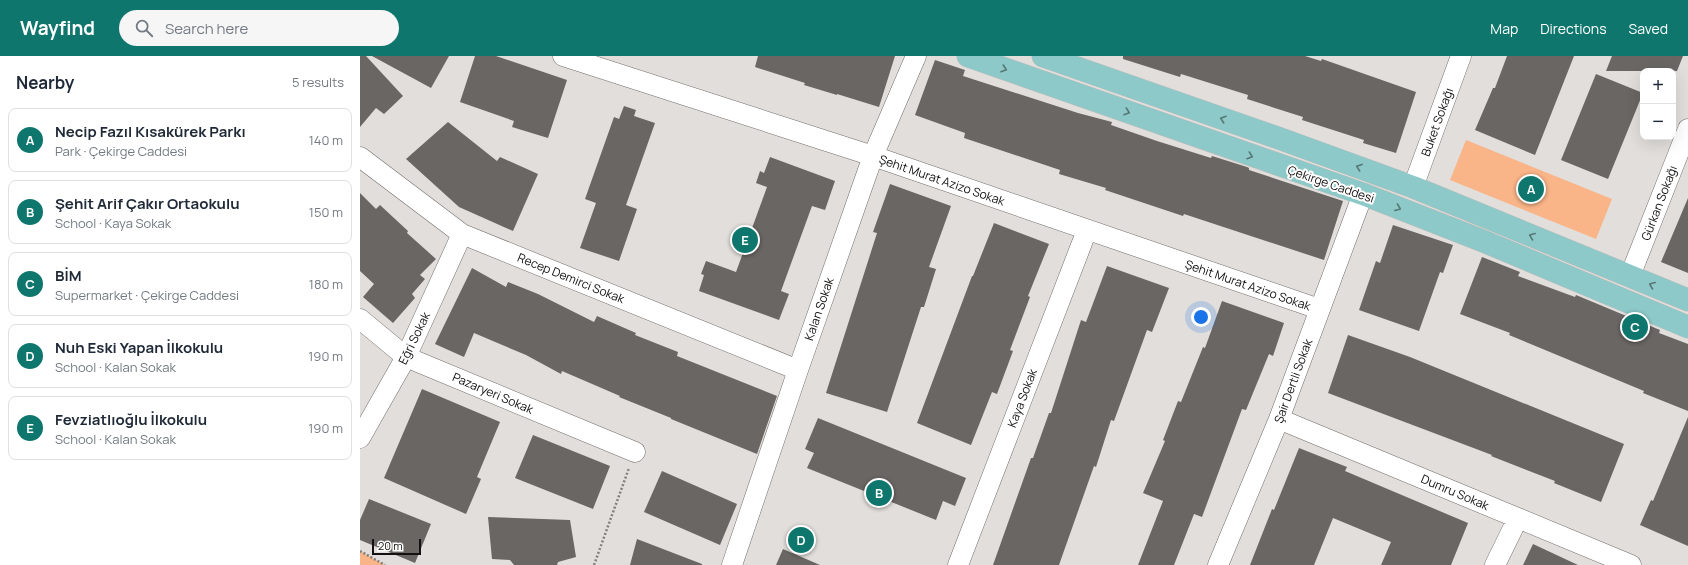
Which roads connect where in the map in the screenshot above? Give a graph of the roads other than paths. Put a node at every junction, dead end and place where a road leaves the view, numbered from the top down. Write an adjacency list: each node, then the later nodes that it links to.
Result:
1 (563, 56): 7 (street, Şehit Murat Azizo Sokak)
2 (916, 56): 7 (street, Kalan Sokak)
3 (968, 56): 10 (main road, Çekirge Caddesi, one-way to 10)
4 (1043, 56): 9 (main road, Çekirge Caddesi, one-way to 4)
5 (1461, 56): 9 (street, Buket Sokağı)
6 (1688, 129): 13 (street, Gürkan Sokağı)
7 (873, 156): 11 (street, Şehit Murat Azizo Sokak); 19 (street, Kalan Sokak)
8 (360, 157): 12 (street, Recep Demirci Sokak)
9 (1413, 187): 13 (main road, Çekirge Caddesi, one-way to 9)
10 (1363, 194): 15 (street, Şair Dertli Sokak); 17 (main road, Çekirge Caddesi, one-way to 17)
11 (1086, 230): 15 (street, Şehit Murat Azizo Sokak); 25 (street, Kaya Sokak)
12 (462, 234): 18 (street, Eğri Sokak); 19 (street, Recep Demirci Sokak)
13 (1630, 276): 14 (main road, Çekirge Caddesi, one-way to 13)
14 (1688, 300)
15 (1319, 309): 20 (street, Şair Dertli Sokak)
16 (360, 319): 18 (street, Pazaryeri Sokak)
17 (1688, 327)
18 (406, 357): 21 (street, Eğri Sokak); 22 (street, Pazaryeri Sokak)
19 (798, 370): 24 (street, Kalan Sokak)
20 (1279, 419): 23 (street, Dumru Sokak); 26 (street, Şair Dertli Sokak)
21 (360, 438)
22 (635, 452)
23 (1518, 518): 27 (street); 28 (street, Dumru Sokak)
24 (732, 565)
25 (958, 565)
26 (1218, 565)
27 (1495, 565)
28 (1631, 565)

